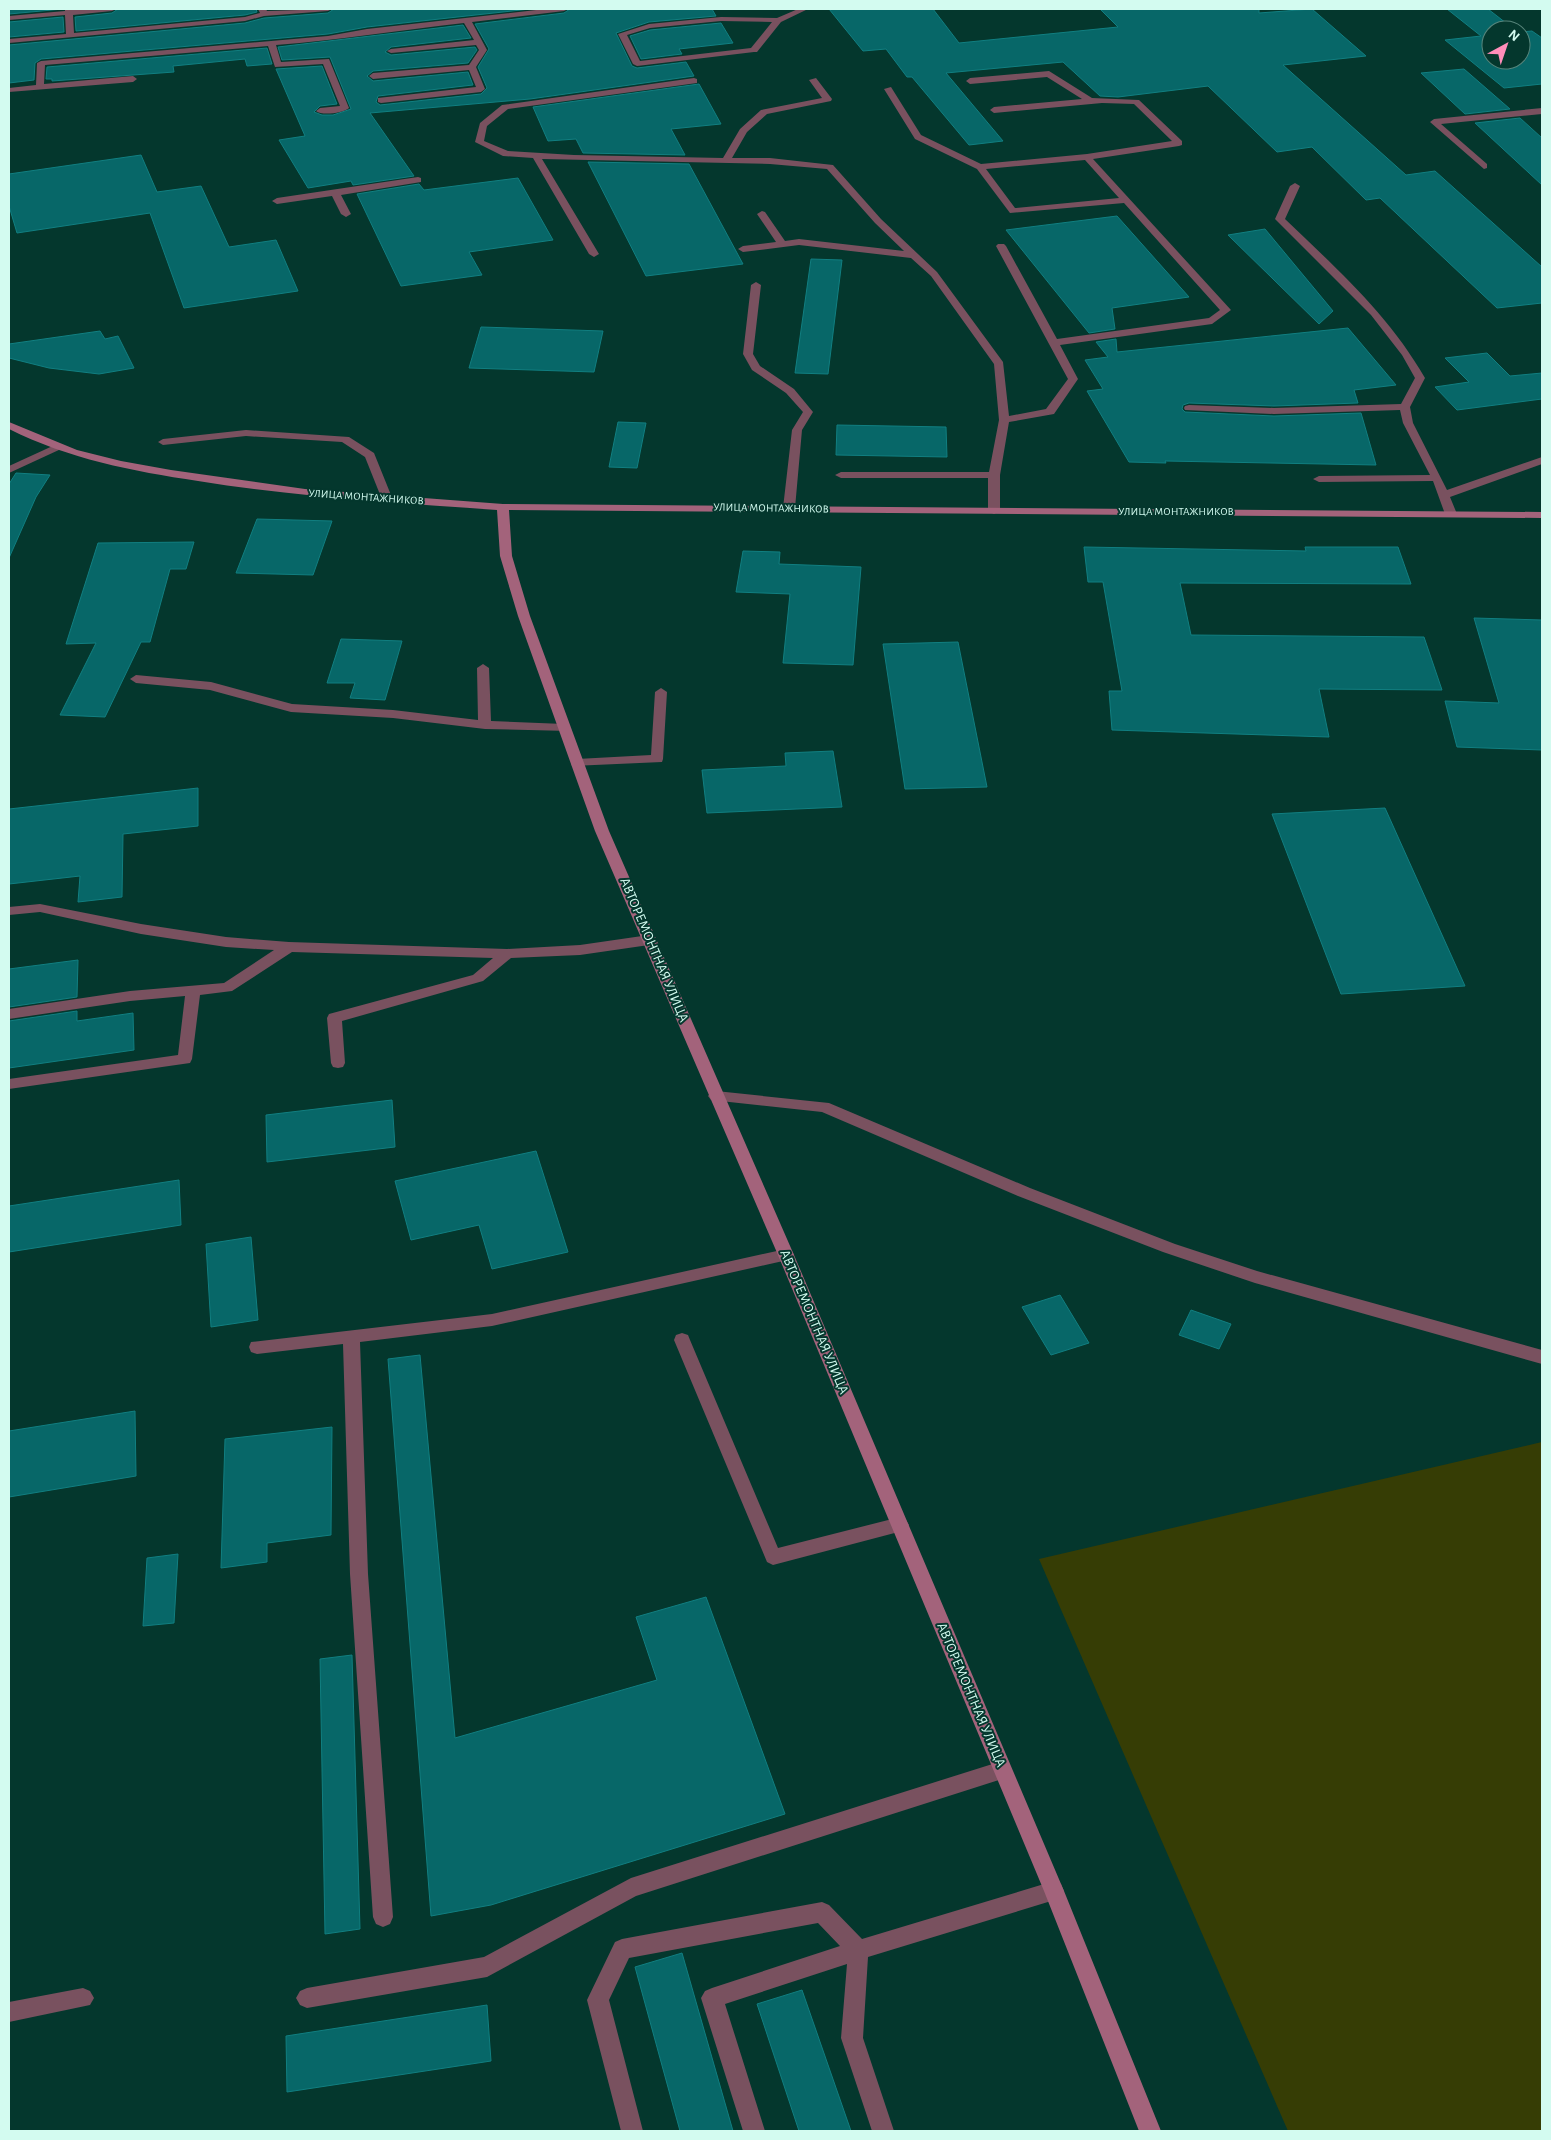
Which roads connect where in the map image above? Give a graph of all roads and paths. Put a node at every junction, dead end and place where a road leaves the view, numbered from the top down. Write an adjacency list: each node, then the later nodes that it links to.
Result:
1 (112, 9): 5 (lane)
2 (328, 9): 6 (lane)
3 (564, 9): 8 (lane)
4 (804, 9): 9 (lane)
5 (69, 11): 7 (lane); 10 (lane)
6 (263, 11): 10 (lane)
7 (9, 18)
8 (467, 20): 12 (lane); 13 (lane)
9 (778, 20): 9 (lane)
10 (70, 36): 11 (lane)
11 (9, 41)
12 (480, 42): 14 (lane); 15 (lane)
13 (271, 43): 21 (lane); 27 (lane)
14 (391, 51)
15 (472, 67): 16 (lane); 24 (lane)
16 (373, 76)
17 (133, 79): 21 (lane)
18 (813, 80): 31 (lane)
19 (694, 81): 29 (lane)
20 (970, 81): 25 (lane)
21 (40, 87): 23 (lane)
22 (888, 89): 33 (lane)
23 (9, 90)
24 (381, 100)
25 (1090, 101): 26 (lane); 30 (lane)
26 (994, 110)
27 (320, 111)
28 (1542, 111): 32 (lane)
29 (536, 156): 31 (lane); 44 (lane)
30 (1088, 157): 33 (lane); 37 (lane)
31 (726, 160): 45 (lane)
32 (1484, 166)
33 (980, 167): 37 (lane)
34 (418, 180): 36 (lane)
35 (1295, 186): 48 (lane)
36 (334, 193): 38 (lane); 39 (lane)
37 (1126, 200): 47 (lane)
38 (277, 201)
39 (346, 214)
40 (762, 214): 41 (lane)
41 (782, 244): 43 (lane); 45 (lane)
42 (1001, 246): 47 (lane)
43 (743, 249)
44 (594, 254)
45 (914, 255): 50 (lane)
46 (756, 286): 63 (lane)
47 (1053, 343): 50 (lane)
48 (1405, 407): 49 (lane); 58 (lane)
49 (1189, 408)
50 (1004, 420): 57 (lane)
51 (9, 425): 53 (main road, УЛИЦА МОНТАЖНИКОВ)
52 (163, 442): 61 (lane)
53 (57, 447): 55 (lane); 61 (main road, УЛИЦА МОНТАЖНИКОВ)
54 (1542, 460): 60 (lane)
55 (9, 470)
56 (842, 475): 57 (lane)
57 (994, 475): 64 (lane)
58 (1437, 478): 59 (lane); 60 (lane)
59 (1319, 479)
60 (1444, 495): 65 (lane)
61 (388, 500): 62 (main road, УЛИЦА МОНТАЖНИКОВ)
62 (504, 507): 63 (main road, УЛИЦА МОНТАЖНИКОВ); 71 (main road, АВТОРЕМОНТНАЯ УЛИЦА)
63 (789, 508): 64 (main road, УЛИЦА МОНТАЖНИКОВ)
64 (994, 511): 65 (main road, УЛИЦА МОНТАЖНИКОВ)
65 (1451, 514): 66 (main road, УЛИЦА МОНТАЖНИКОВ)
66 (1542, 515)
67 (483, 668): 70 (lane)
68 (136, 679): 70 (lane)
69 (661, 692): 72 (lane)
70 (484, 725): 71 (lane)
71 (564, 728): 72 (main road, АВТОРЕМОНТНАЯ УЛИЦА)
72 (577, 763): 74 (main road, АВТОРЕМОНТНАЯ УЛИЦА)
73 (9, 911): 75 (lane)
74 (650, 940): 76 (lane); 81 (main road, АВТОРЕМОНТНАЯ УЛИЦА)
75 (289, 947): 76 (lane); 77 (lane)
76 (507, 954): 79 (lane)
77 (193, 991): 78 (lane); 80 (lane)
78 (9, 1014)
79 (338, 1063)
80 (9, 1084)
81 (716, 1096): 82 (main road, АВТОРЕМОНТНАЯ УЛИЦА); 86 (lane)
82 (786, 1255): 83 (lane); 87 (main road, АВТОРЕМОНТНАЯ УЛИЦА)
83 (351, 1336): 85 (lane); 90 (lane)
84 (682, 1340): 87 (lane)
85 (257, 1347)
86 (1542, 1357)
87 (900, 1525): 88 (main road, АВТОРЕМОНТНАЯ УЛИЦА)
88 (1002, 1770): 89 (main road, АВТОРЕМОНТНАЯ УЛИЦА); 93 (lane)
89 (1054, 1891): 91 (lane); 98 (main road, АВТОРЕМОНТНАЯ УЛИЦА)
90 (383, 1917)
91 (858, 1950): 95 (lane); 96 (lane); 97 (lane)
92 (83, 1998): 94 (lane)
93 (307, 1998)
94 (9, 2012)
95 (632, 2131)
96 (754, 2131)
97 (883, 2131)
98 (1150, 2131)

